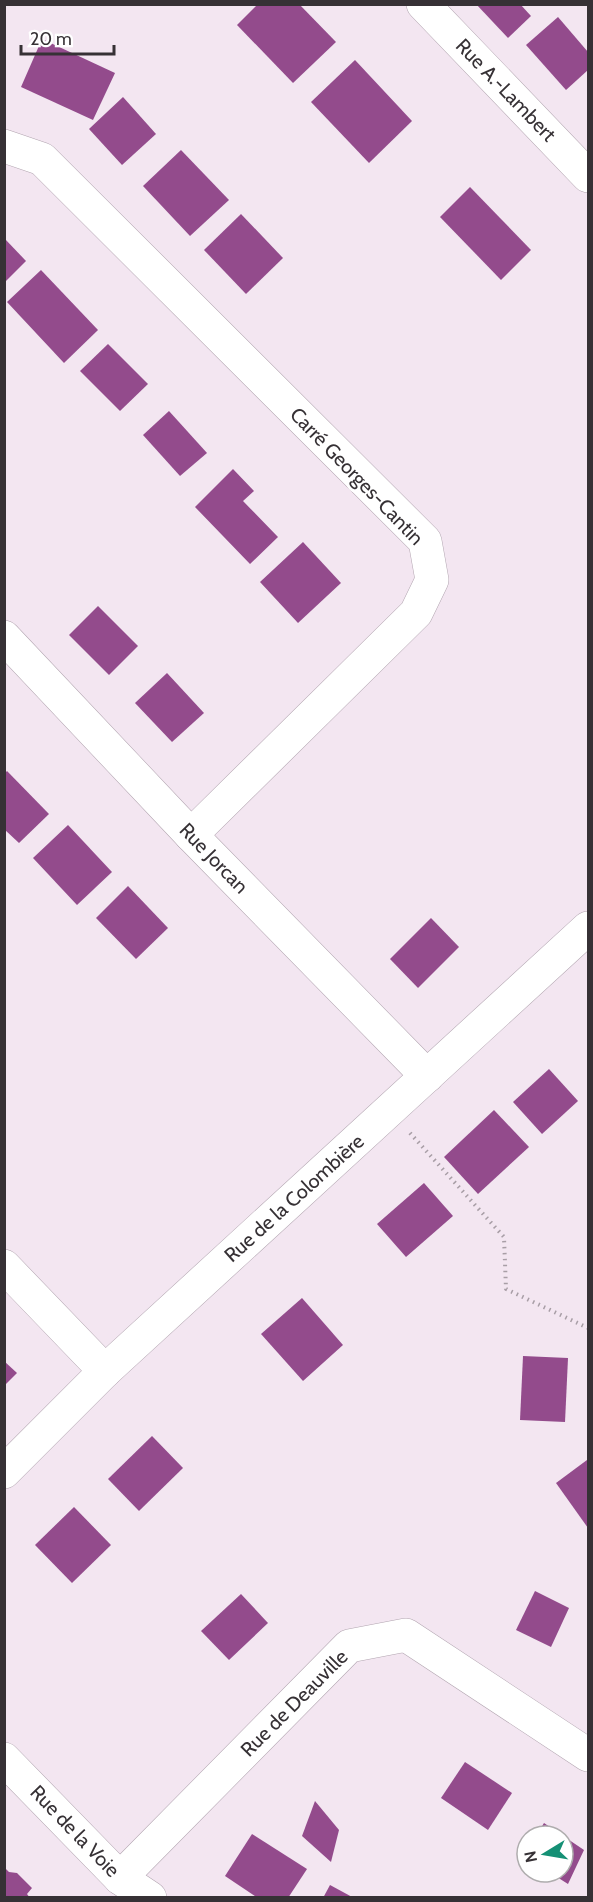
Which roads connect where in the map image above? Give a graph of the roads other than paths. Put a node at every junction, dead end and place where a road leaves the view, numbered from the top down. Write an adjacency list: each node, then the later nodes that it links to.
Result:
1 (423, 4): 3 (street, Rue A.-Lambert)
2 (4, 146): 5 (street, Carré Georges-Cantin)
3 (588, 176)
4 (4, 637): 5 (street, Rue Jorcan)
5 (191, 835): 7 (street, Rue Jorcan)
6 (588, 928): 7 (street, Rue de la Colombière)
7 (427, 1076): 9 (street, Rue de la Colombière)
8 (4, 1266): 9 (street)
9 (105, 1371): 10 (street, Rue de la Colombière)
10 (4, 1472)
11 (586, 1749): 13 (street, Rue de Deauville)
12 (4, 1759): 13 (street, Rue de la Voie)
13 (120, 1878): 14 (street, Rue de la Voie)
14 (150, 1898)

